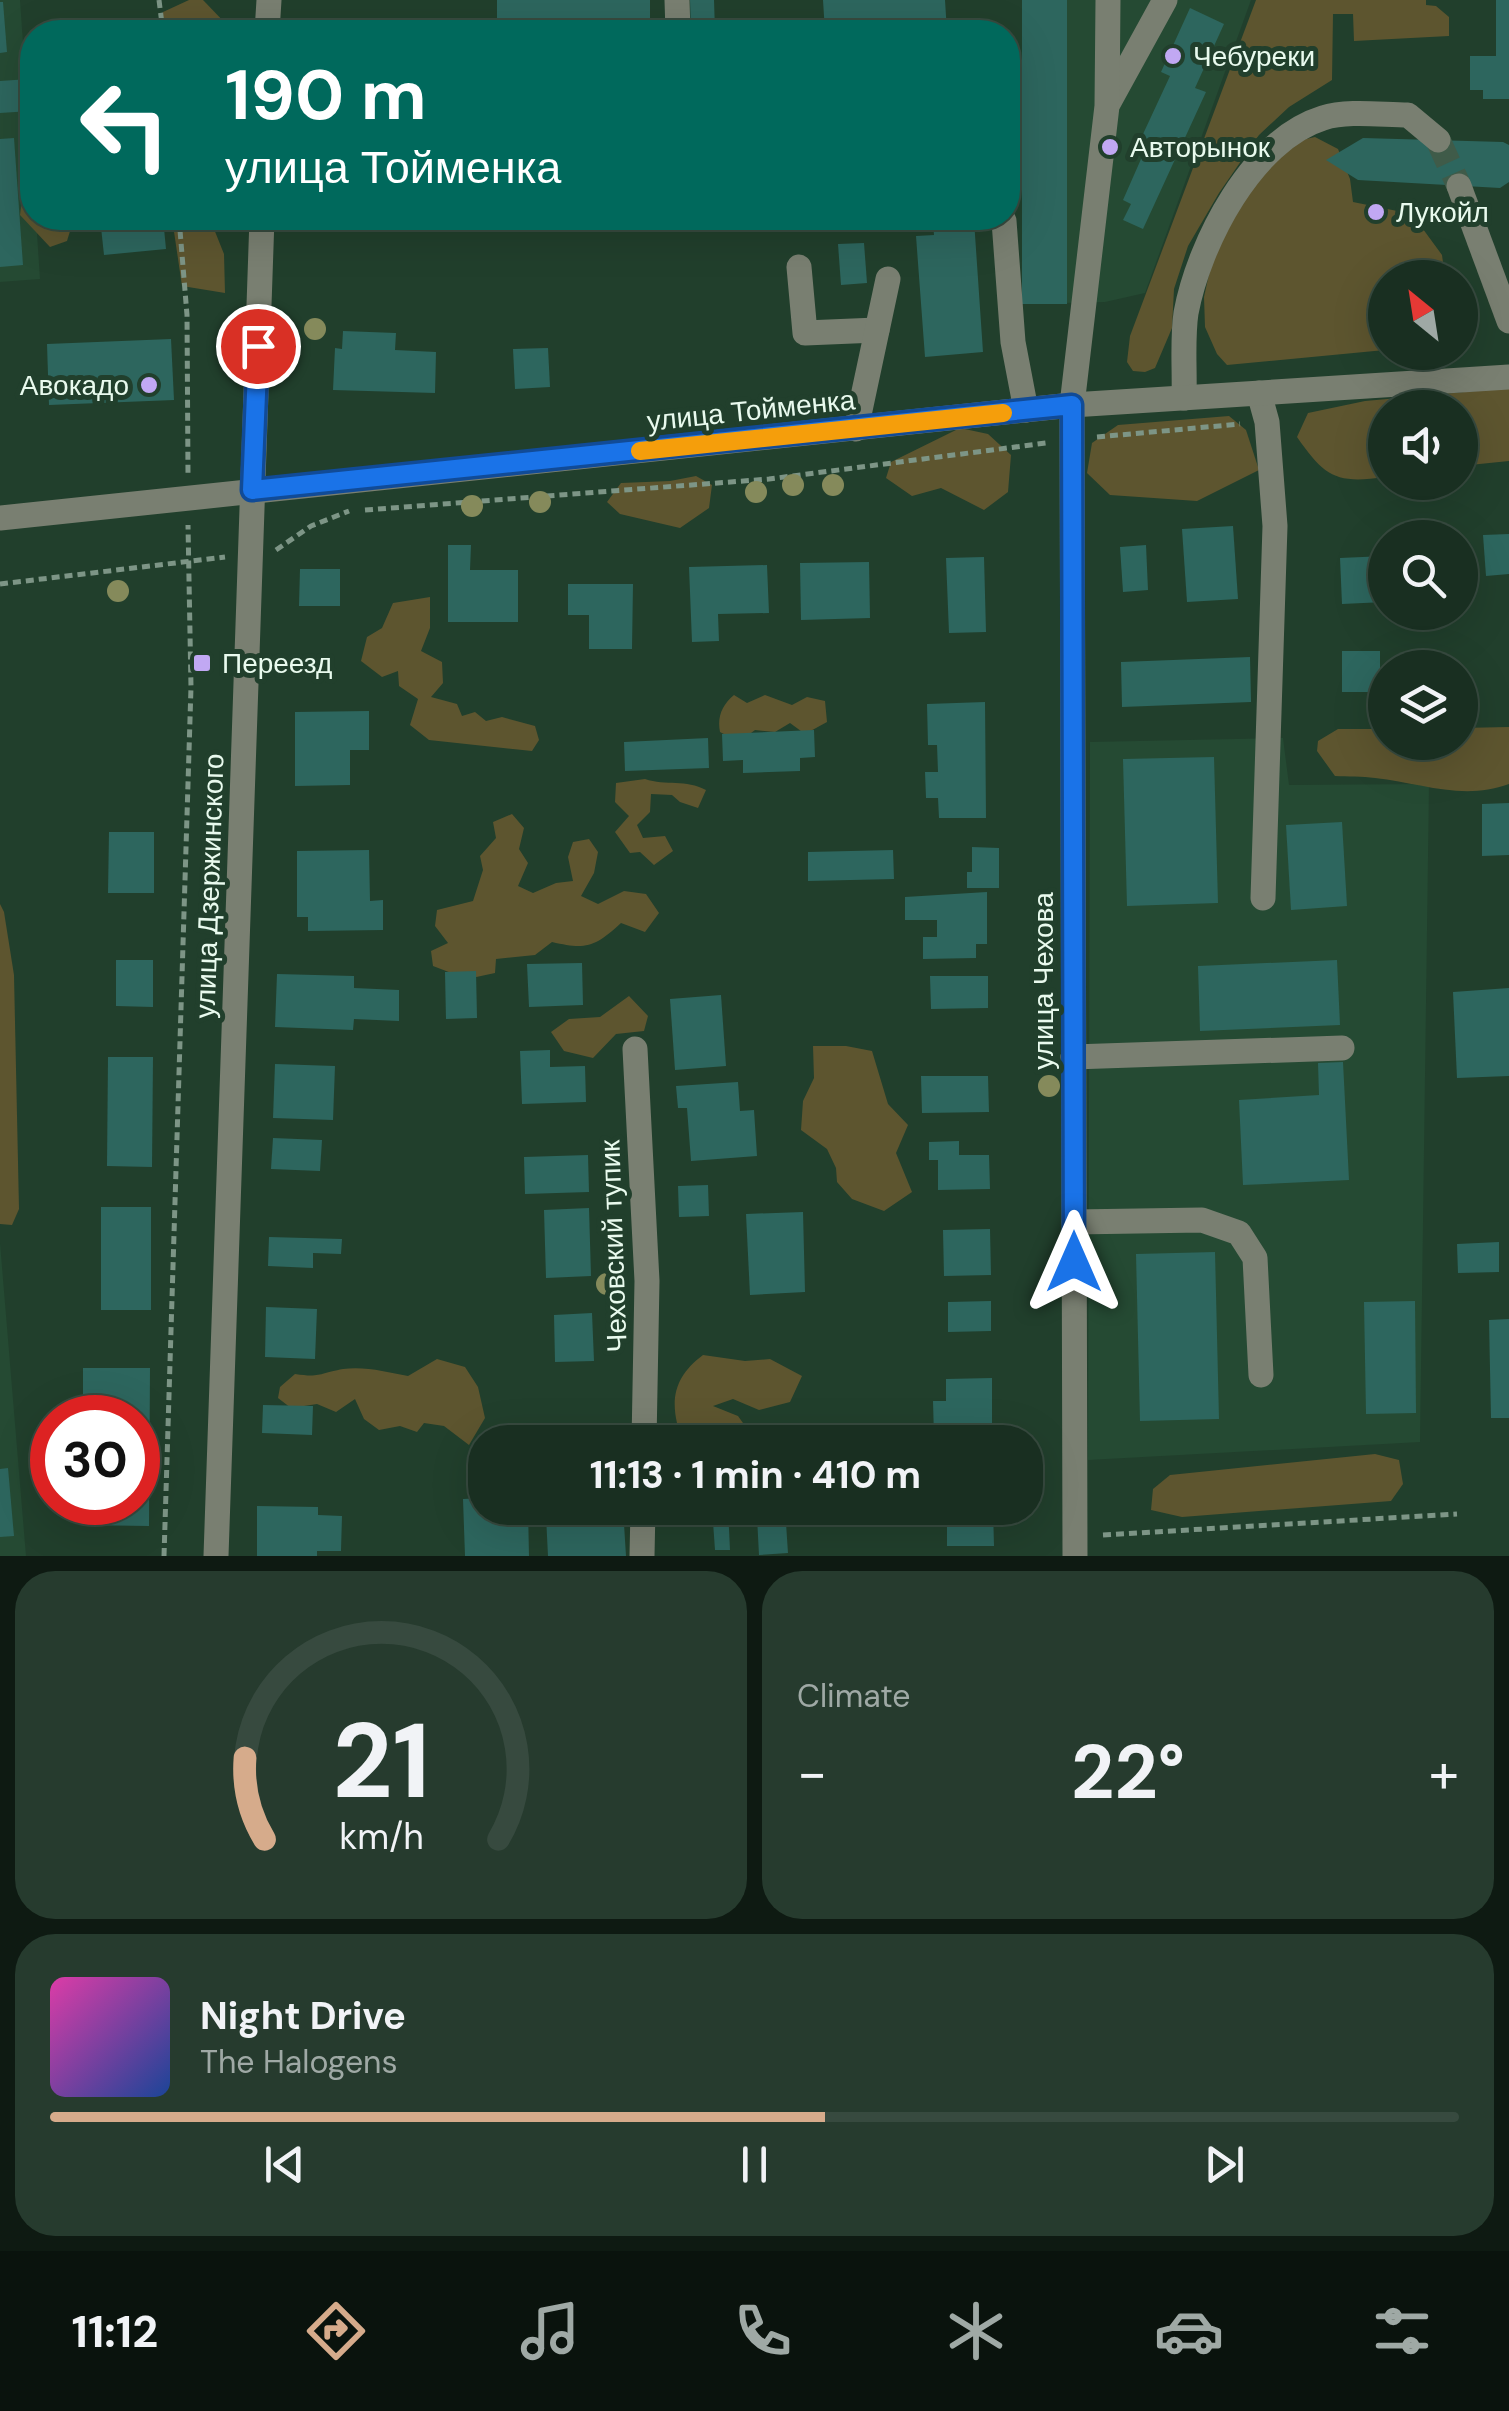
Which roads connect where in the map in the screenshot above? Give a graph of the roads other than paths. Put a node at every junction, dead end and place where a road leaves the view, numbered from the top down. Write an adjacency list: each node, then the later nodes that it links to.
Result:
1 (1108, 0): 3 (street, улица Чехова)
2 (1165, 0): 3 (street)
3 (1107, 106): 15 (street, улица Чехова)
4 (1438, 140): 14 (street)
5 (1459, 186): 10 (street)
6 (262, 230): 18 (street, улица Дзержинского)
7 (1005, 230): 16 (street)
8 (799, 267): 11 (street)
9 (888, 280): 11 (street)
10 (1509, 321)
11 (877, 330): 17 (street)
12 (1509, 377): 13 (street, улица Тойменка)
13 (1259, 393): 14 (street, улица Тойменка); 20 (street)
14 (1184, 398): 15 (street, улица Тойменка)
15 (1072, 405): 16 (street, улица Тойменка); 23 (street, улица Чехова)
16 (1026, 410): 17 (street, улица Тойменка)
17 (856, 429): 18 (street, улица Тойменка)
18 (252, 490): 19 (street, улица Тойменка); 29 (street, улица Дзержинского)
19 (0, 518)
20 (1264, 898)
21 (636, 1048): 26 (street, Чеховский тупик)
22 (1342, 1048): 23 (street)
23 (1074, 1057): 24 (street, улица Чехова)
24 (1074, 1222): 25 (street); 28 (street, улица Чехова)
25 (1261, 1375)
26 (644, 1425)
27 (643, 1525): 30 (street)
28 (1074, 1546)
29 (216, 1556)
30 (642, 1556)

